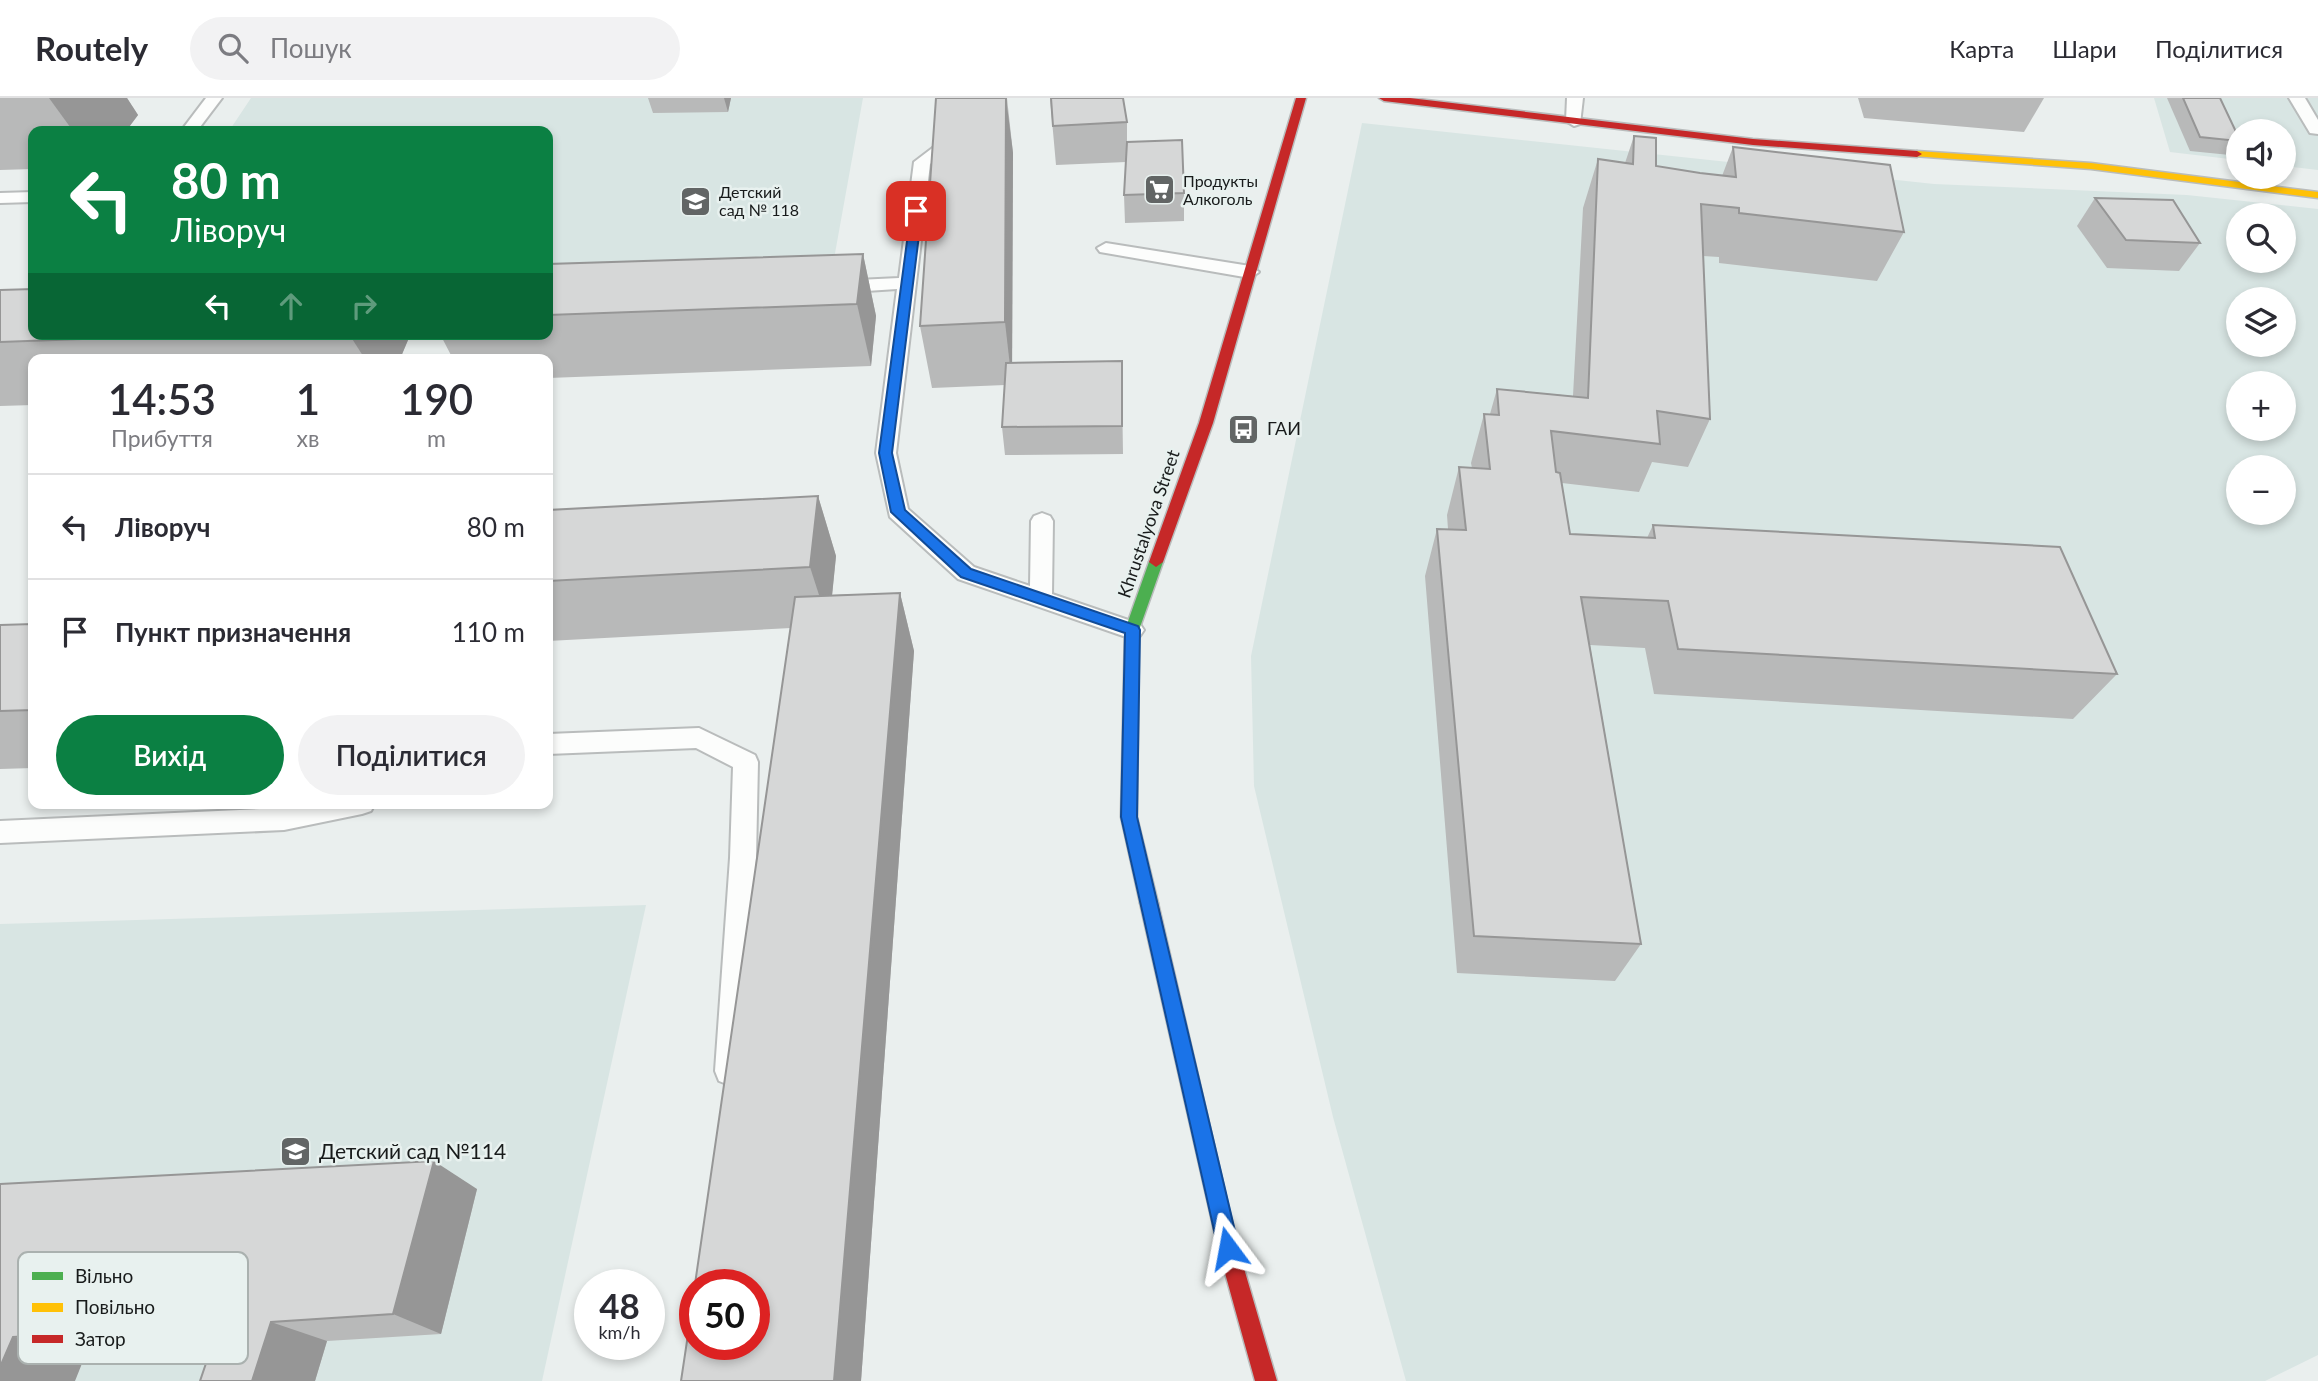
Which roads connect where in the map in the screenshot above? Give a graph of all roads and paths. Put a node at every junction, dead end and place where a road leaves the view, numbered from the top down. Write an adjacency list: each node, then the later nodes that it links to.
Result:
1 (214, 98): 9 (lane)
2 (974, 98): 16 (lane)
3 (1301, 98): 15 (main road, Khrustalyova Street)
4 (1384, 98): 7 (main road)
5 (1575, 98): 8 (lane)
6 (2297, 98): 10 (lane)
7 (1439, 102): 8 (main road)
8 (1574, 121): 11 (main road)
9 (193, 126)
10 (2316, 130)
11 (2318, 195)
12 (28, 197): 13 (lane)
13 (0, 198)
14 (1106, 248): 15 (lane)
15 (1250, 272): 20 (main road, Khrustalyova Street)
16 (908, 283): 17 (lane); 19 (lane)
17 (811, 289)
18 (1042, 521): 19 (lane)
19 (1041, 599): 20 (lane)
20 (1132, 630): 25 (main road, Khrustalyova Street)
21 (553, 744): 24 (lane)
22 (333, 809): 23 (lane)
23 (0, 832)
24 (727, 1093)
25 (1266, 1381)

